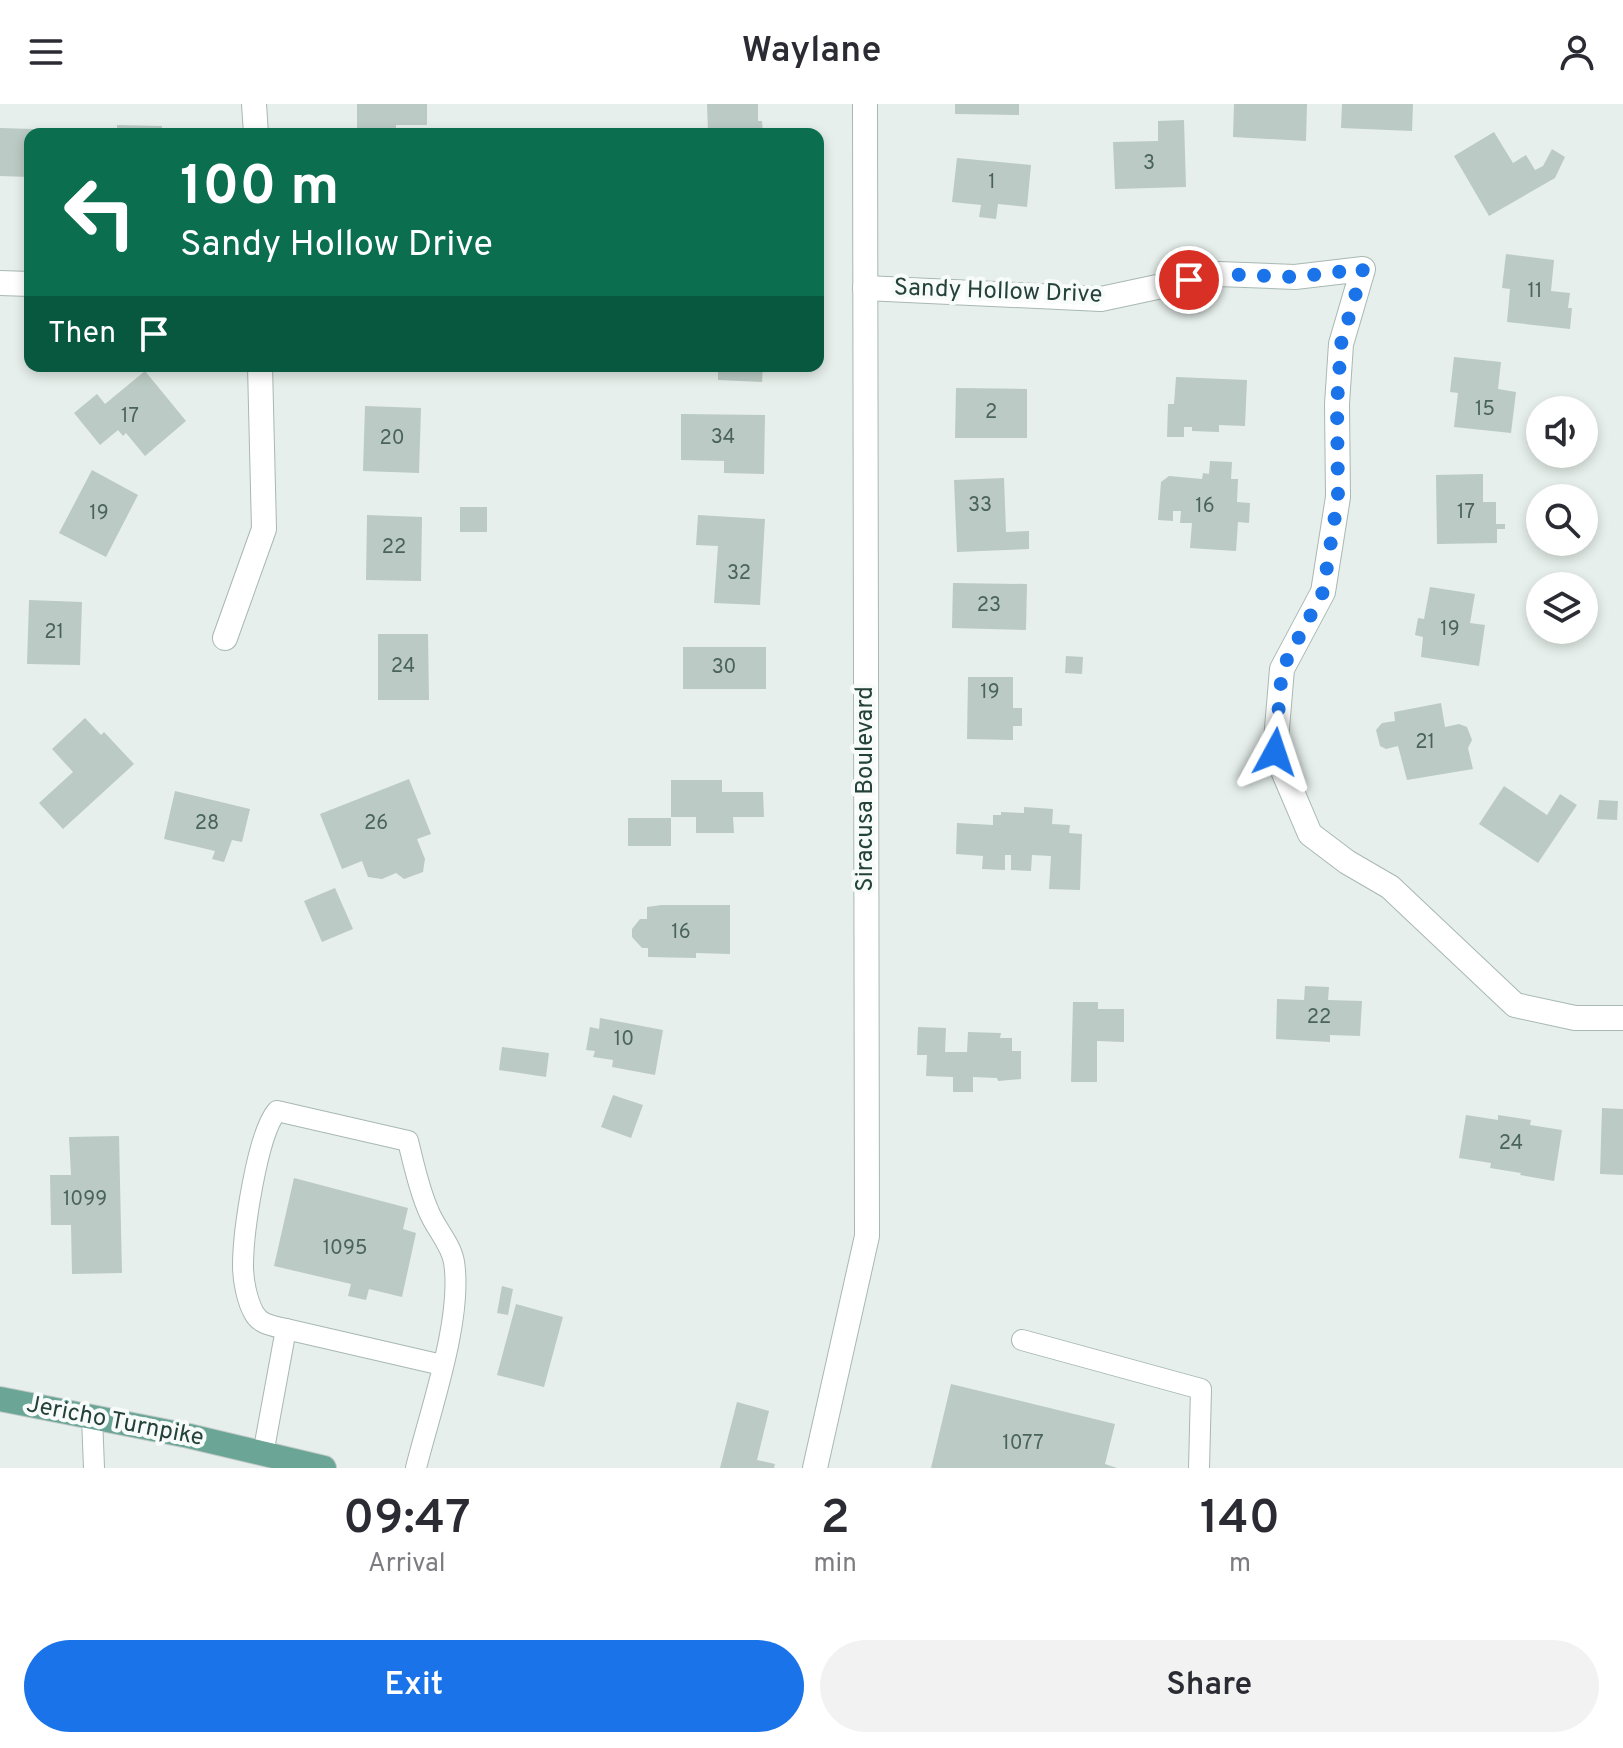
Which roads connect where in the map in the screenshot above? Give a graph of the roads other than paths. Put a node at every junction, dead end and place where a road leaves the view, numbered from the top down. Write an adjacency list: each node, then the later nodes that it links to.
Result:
1 (254, 104): 3 (street)
2 (865, 104): 6 (street, Siracusa Boulevard)
3 (256, 128)
4 (0, 283): 5 (street)
5 (24, 284)
6 (865, 288): 9 (street, Sandy Hollow Drive); 19 (street, Siracusa Boulevard)
7 (260, 372): 8 (street)
8 (225, 638)
9 (1623, 1018)
10 (286, 1329): 12 (lane); 12 (lane); 15 (lane)
11 (1022, 1340): 20 (lane)
12 (442, 1365): 18 (lane)
13 (0, 1399): 14 (main road, Jericho Turnpike)
14 (92, 1417): 15 (main road, Jericho Turnpike); 17 (lane)
15 (263, 1454): 16 (main road, Jericho Turnpike)
16 (315, 1467)
17 (94, 1468)
18 (416, 1468)
19 (815, 1468)
20 (1199, 1468)

